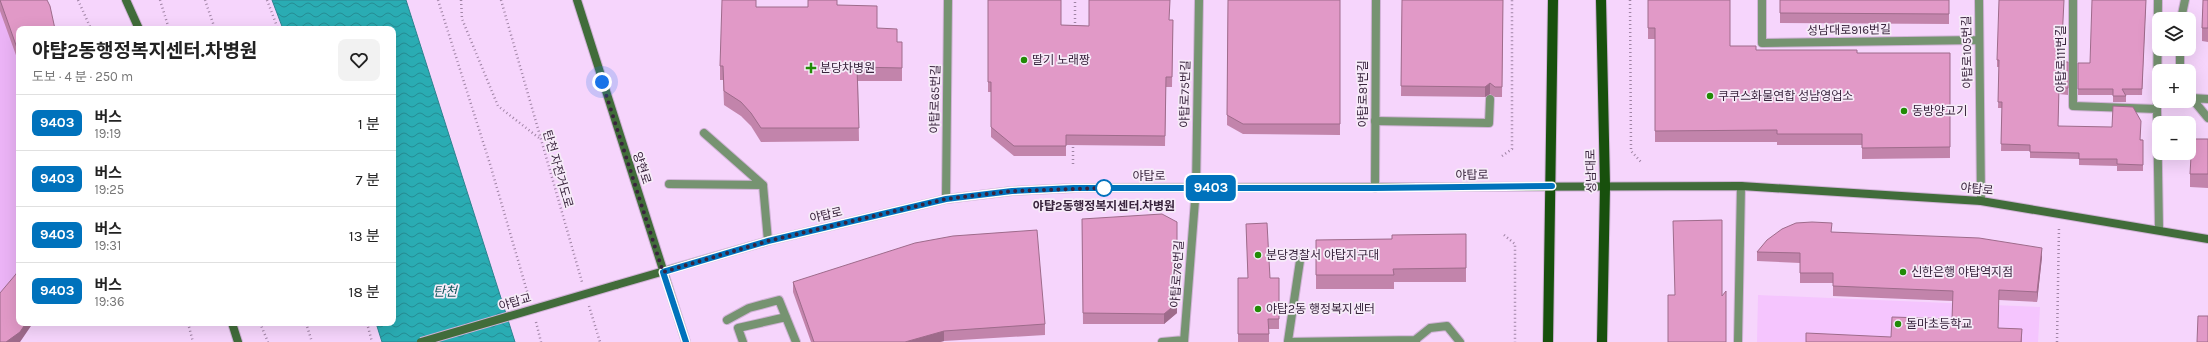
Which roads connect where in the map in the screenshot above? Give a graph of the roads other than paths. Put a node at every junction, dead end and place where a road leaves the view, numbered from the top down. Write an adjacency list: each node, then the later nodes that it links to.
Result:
1 (126, 0): 14 (street)
2 (577, 0): 37 (street, 양현로)
3 (948, 0): 31 (street, 야탑로65번길)
4 (1199, 0): 29 (street, 야탑로75번길)
5 (1376, 0): 22 (street, 야탑로81번길)
6 (1553, 0): 26 (main road)
7 (1601, 0): 27 (main road, 성남대로)
8 (1762, 0): 15 (street, 성남대로916번길)
9 (1979, 0): 15 (street, 야탑로105번길)
10 (2073, 0): 20 (street, 야탑로111번길)
11 (2158, 0): 20 (street)
12 (2185, 0): 13 (street)
13 (2182, 12)
14 (138, 26)
15 (1979, 40): 32 (street, 야탑로105번길)
16 (2196, 97): 18 (street)
17 (1490, 98): 22 (street)
18 (2208, 99)
19 (2196, 103): 21 (street)
20 (2157, 109): 33 (street)
21 (2208, 118)
22 (1375, 121): 30 (street, 야탑로81번길)
23 (704, 132): 25 (street)
24 (669, 184): 25 (street)
25 (763, 185): 35 (street)
26 (1552, 186): 27 (street, 야탑로); 30 (street, 야탑로); 52 (main road)
27 (1605, 186): 28 (street, 야탑로); 53 (main road, 성남대로)
28 (1741, 186): 32 (street, 야탑로); 54 (street)
29 (1196, 188): 30 (street, 야탑로); 31 (street, 야탑로); 42 (street, 야탑로76번길)
30 (1375, 188)
31 (946, 199): 35 (street, 야탑로)
32 (1981, 201): 33 (street, 야탑로)
33 (2159, 229): 34 (street, 야탑로)
34 (2208, 239)
35 (768, 241): 37 (street, 야탑로)
36 (1301, 254): 50 (street)
37 (663, 272): 38 (street, 야탑로); 46 (street, 양현로)
38 (616, 285): 45 (street, 야탑교, bridge)
39 (786, 317): 40 (street); 47 (street); 48 (street)
40 (727, 320)
41 (233, 326): 44 (street)
42 (1184, 341): 49 (street, 야탑로76번길)
43 (1416, 341): 50 (street); 51 (street)
44 (238, 342)
45 (421, 342)
46 (686, 342)
47 (743, 342)
48 (796, 342)
49 (1162, 342)
50 (1288, 342)
51 (1460, 342)
52 (1548, 342)
53 (1602, 342)
54 (1738, 342)

